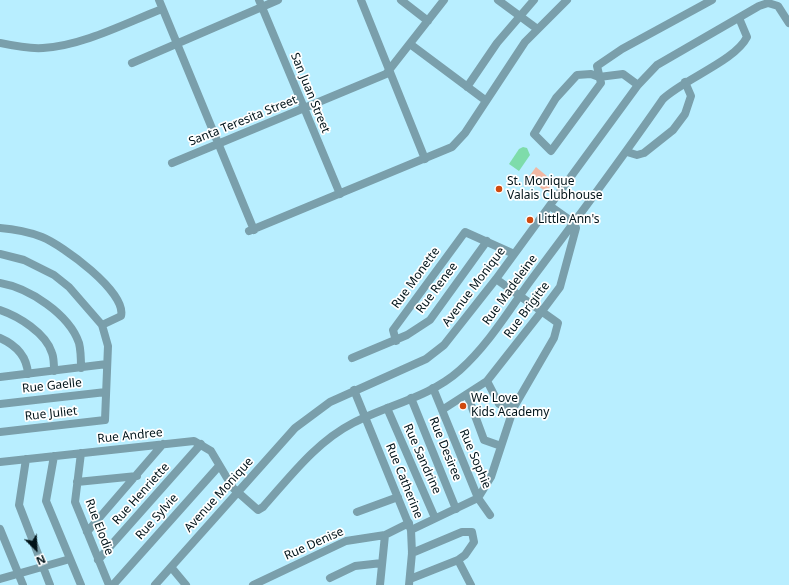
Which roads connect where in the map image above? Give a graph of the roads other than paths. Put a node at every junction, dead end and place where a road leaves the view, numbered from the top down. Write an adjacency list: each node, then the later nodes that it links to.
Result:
1 (159, 0): 12 (street)
2 (278, 0): 11 (street)
3 (360, 0): 22 (street)
4 (401, 0): 15 (street)
5 (444, 0): 15 (street)
6 (498, 0): 13 (street)
7 (534, 0): 13 (street)
8 (567, 0): 17 (street)
9 (712, 0): 23 (street)
10 (768, 2): 14 (street, Avenue Monique); 16 (street, Avenue Monique)
11 (261, 3): 19 (street); 28 (street, San Juan Street)
12 (162, 9): 18 (street); 19 (street)
13 (520, 16): 17 (street); 26 (street)
14 (739, 18): 24 (street, Rue Madeleine); 25 (street, Avenue Monique)
15 (428, 21): 20 (street)
16 (789, 23)
17 (536, 28): 27 (street)
18 (0, 43)
19 (176, 43): 21 (street); 29 (street)
20 (410, 44): 22 (street); 26 (street)
21 (132, 63)
22 (390, 72): 28 (street, Santa Teresita Street); 31 (street)
23 (599, 77): 23 (street); 25 (street)
24 (685, 82): 30 (street, Rue Madeleine); 30 (street)
25 (638, 85): 34 (street, Avenue Monique)
26 (467, 87): 27 (street)
27 (485, 100): 31 (street)
28 (304, 108): 29 (street, Santa Teresita Street); 33 (street, San Juan Street)
29 (218, 144): 32 (street, Santa Teresita Street); 33 (street)
30 (627, 152): 35 (street, Rue Madeleine)
31 (425, 159): 33 (street)
32 (172, 163)
33 (340, 194)
34 (550, 206): 35 (street); 39 (street, Avenue Monique)
35 (574, 223): 42 (street, Rue Madeleine); 44 (street, Rue Brigitte)
36 (0, 228): 45 (street)
37 (487, 241): 39 (street); 47 (street, Rue Renee); 47 (street, Rue Monette)
38 (0, 254): 45 (street)
39 (514, 254): 40 (street, Avenue Monique)
40 (496, 279): 42 (street); 56 (street, Avenue Monique)
41 (0, 283): 50 (street)
42 (520, 295): 44 (street); 55 (street, Rue Madeleine)
43 (0, 310): 51 (street)
44 (542, 311): 54 (street, Rue Brigitte); 61 (street)
45 (102, 325): 49 (street)
46 (0, 338): 52 (street)
47 (396, 341): 48 (street, Rue Renee)
48 (352, 358)
49 (107, 364): 50 (street); 57 (street)
50 (81, 368): 51 (street)
51 (54, 371): 52 (street)
52 (28, 374): 53 (street)
53 (0, 377)
54 (487, 381): 58 (street, Rue Brigitte); 61 (street)
55 (433, 388): 59 (street, Rue Madeleine); 63 (street, Rue Sophie)
56 (354, 390): 64 (street, Rue Catherine); 76 (street, Avenue Monique)
57 (106, 392): 60 (street, Rue Gaelle); 65 (street, Rue Juliet)
58 (467, 394): 63 (street, Rue Brigitte); 68 (street)
59 (411, 398): 62 (street, Rue Madeleine); 79 (street, Rue Desiree)
60 (0, 404)
61 (514, 407): 68 (street)
62 (387, 408): 64 (street, Rue Madeleine); 82 (street, Rue Sandrine)
63 (442, 410): 78 (street, Rue Sophie)
64 (365, 417): 76 (street, Rue Madeleine); 77 (street, Rue Catherine)
65 (0, 432)
66 (163, 444): 67 (street, Rue Andree); 69 (street, Rue Andree); 74 (street)
67 (201, 444): 73 (street); 89 (street, Rue Henriette)
68 (501, 446): 78 (street)
69 (81, 453): 70 (street, Rue Andree); 75 (street, Rue Elodie)
70 (54, 456): 71 (street, Rue Andree); 88 (street)
71 (26, 459): 72 (street, Rue Andree); 92 (street)
72 (0, 462)
73 (219, 466): 76 (street); 102 (street, Rue Sylvie)
74 (136, 476): 75 (street); 85 (street)
75 (76, 482): 85 (street, Rue Elodie)
76 (238, 492): 93 (street, Avenue Monique)
77 (398, 497): 80 (street); 83 (street, Rue Catherine)
78 (478, 498): 79 (street, Rue Denise); 81 (street, Rue Sophie)
79 (456, 509): 82 (street, Rue Denise)
80 (357, 512)
81 (490, 515)
82 (435, 518): 83 (street, Rue Denise)
83 (410, 526): 86 (street, Rue Denise); 87 (street, Rue Catherine)
84 (0, 529): 94 (street)
85 (86, 532): 89 (street, Rue Elodie)
86 (385, 535): 91 (street); 105 (street, Rue Denise)
87 (412, 552): 90 (street); 97 (street, Rue Catherine)
88 (70, 559): 92 (street); 100 (street)
89 (98, 560): 101 (street, Rue Elodie)
90 (458, 560): 97 (street); 107 (street)
91 (382, 563): 95 (street); 106 (street)
92 (43, 566): 94 (street); 99 (street)
93 (171, 567): 103 (street, Avenue Monique); 104 (street)
94 (18, 573): 96 (street); 98 (street)
95 (330, 578)
96 (0, 579)
97 (410, 582)
98 (22, 585)
99 (50, 585)
100 (81, 585)
101 (108, 585)
102 (112, 585)
103 (155, 585)
104 (186, 585)
105 (253, 585)
106 (380, 585)
107 (471, 585)

